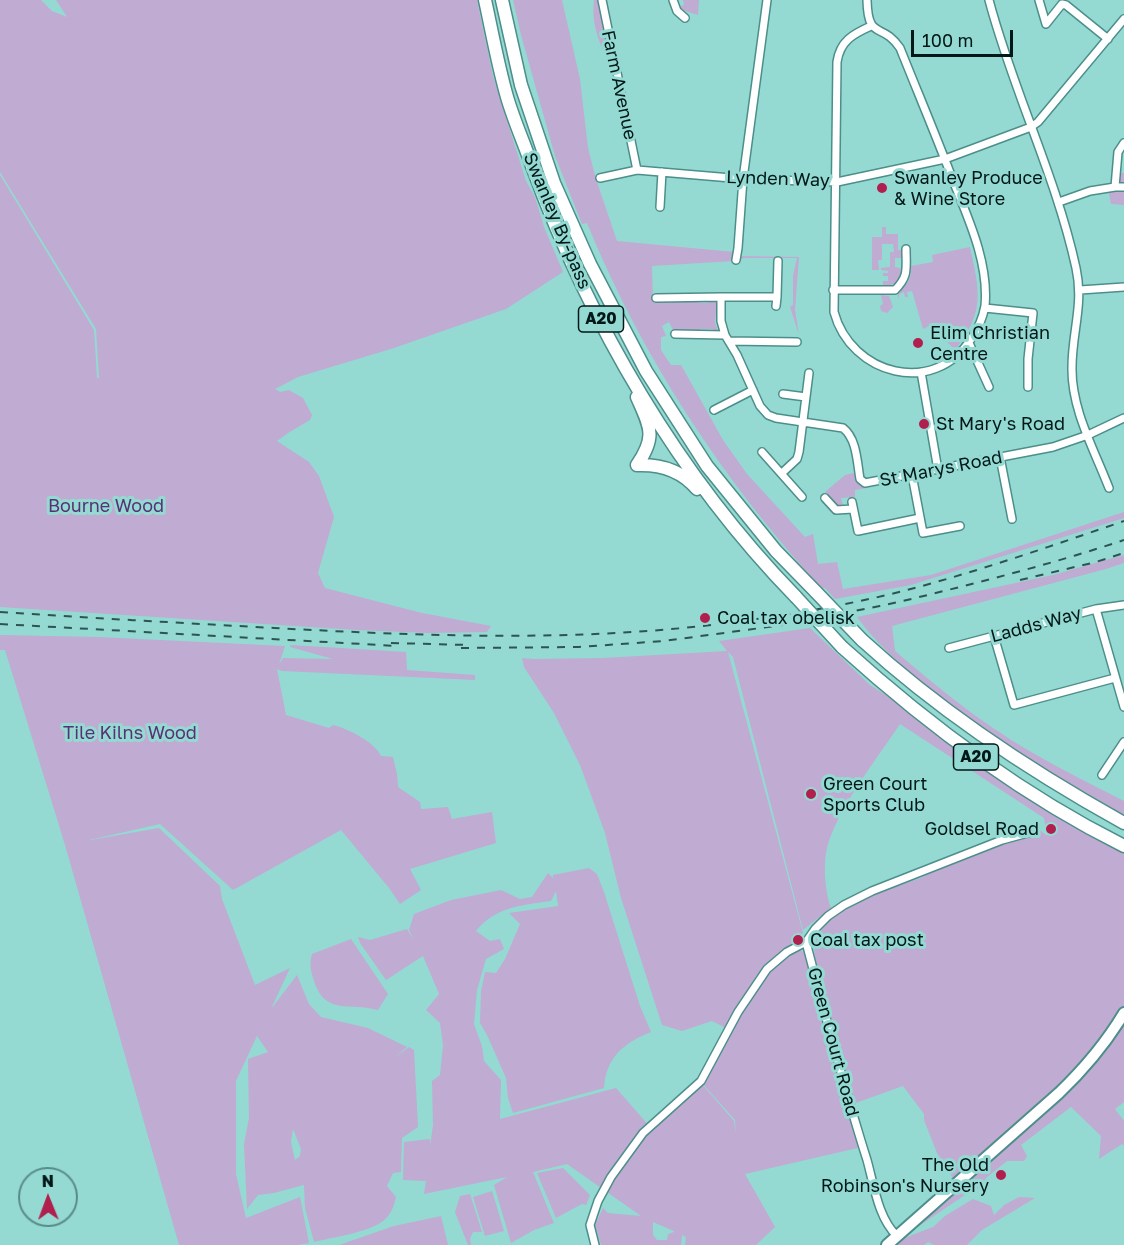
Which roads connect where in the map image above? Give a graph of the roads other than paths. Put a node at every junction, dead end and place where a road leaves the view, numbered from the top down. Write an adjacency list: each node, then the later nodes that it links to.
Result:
1 (485, 0): 36 (highway, Swanley By-pass / A20)
2 (502, 0): 72 (highway, Swanley By-pass / A20, bridge)
3 (602, 0): 16 (street, Farm Avenue)
4 (673, 0): 9 (street)
5 (767, 0): 19 (street)
6 (867, 0): 11 (street)
7 (989, 0): 13 (street)
8 (1039, 0): 12 (street)
9 (685, 18)
10 (1124, 20): 12 (street)
11 (871, 26): 15 (street); 20 (street)
12 (1108, 39): 13 (street)
13 (1031, 127): 15 (street, Lynden Way); 23 (street)
14 (1124, 143): 21 (street)
15 (945, 159): 20 (street, Lynden Way); 35 (street)
16 (637, 170): 17 (street, Lynden Way); 18 (street, Lynden Way)
17 (662, 172): 19 (street, Lynden Way); 24 (street)
18 (600, 178)
19 (742, 179): 20 (street, Lynden Way); 26 (street)
20 (837, 182): 29 (street)
21 (1115, 187): 22 (street); 23 (street)
22 (1124, 187)
23 (1059, 201): 30 (street)
24 (660, 207)
25 (906, 249): 29 (street)
26 (736, 260)
27 (778, 261): 32 (street)
28 (1124, 287): 30 (street)
29 (833, 290): 41 (street)
30 (1080, 290): 51 (street)
31 (721, 297): 32 (street); 33 (street); 38 (street, St Marys Road)
32 (777, 297): 34 (street)
33 (656, 298)
34 (776, 306)
35 (985, 308): 40 (street); 44 (street)
36 (603, 322): 63 (highway, Swanley By-pass / A20); 63 (highway)
37 (675, 334): 38 (street)
38 (727, 338): 39 (street); 45 (street, St Marys Road)
39 (797, 342)
40 (969, 343): 41 (street); 43 (street)
41 (921, 372): 54 (street)
42 (809, 373): 47 (street)
43 (989, 387)
44 (1028, 387)
45 (753, 390): 48 (street); 50 (street, St Marys Road)
46 (783, 394): 47 (street)
47 (806, 397): 50 (street)
48 (714, 410)
49 (1124, 418): 51 (street, St Marys Road)
50 (802, 422): 55 (street); 56 (street, St Marys Road)
51 (1088, 435): 53 (street, St Marys Road); 57 (street)
52 (762, 452): 55 (street)
53 (1000, 457): 54 (street, St Marys Road); 61 (street)
54 (938, 470): 56 (street, St Marys Road)
55 (782, 473): 58 (street)
56 (912, 475): 60 (street)
57 (1108, 488)
58 (802, 497)
59 (825, 498): 60 (street)
60 (920, 518): 62 (street)
61 (1012, 519)
62 (960, 526)
63 (792, 593): 74 (highway, A20, bridge)
64 (1124, 605): 65 (street, Ladds Way)
65 (1096, 609): 66 (street, Ladds Way); 68 (street)
66 (994, 636): 67 (street, Ladds Way); 68 (street)
67 (949, 648)
68 (1115, 678): 69 (street)
69 (1124, 707)
70 (1124, 742): 71 (street)
71 (1102, 775)
72 (1124, 823)
73 (1035, 831): 75 (street)
74 (1124, 846)
75 (806, 942): 77 (street, Green Court Road); 78 (street)
76 (1124, 1013): 77 (main road)
77 (897, 1236): 79 (main road)
78 (595, 1245)
79 (887, 1245)

